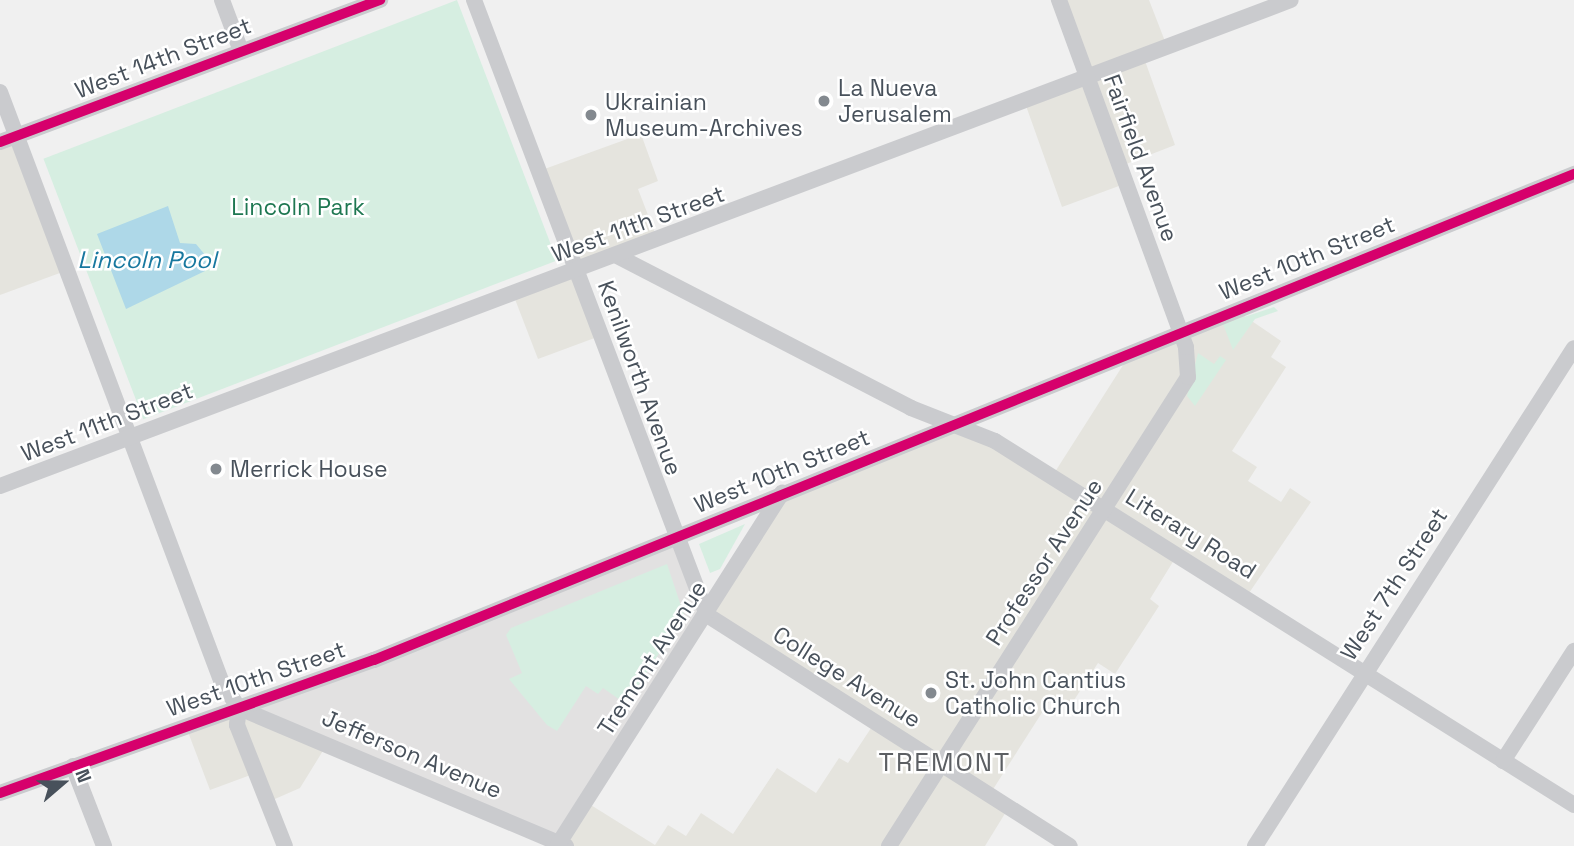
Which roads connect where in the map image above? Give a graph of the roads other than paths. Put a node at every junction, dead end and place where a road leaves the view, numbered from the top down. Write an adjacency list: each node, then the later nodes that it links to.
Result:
1 (222, 0): 6 (street)
2 (380, 0): 6 (street, West 14th Street)
3 (474, 0): 13 (street, Kenilworth Avenue)
4 (1059, 0): 7 (street, Fairfield Avenue)
5 (1291, 0): 7 (street, West 11th Street)
6 (241, 51): 9 (street, West 14th Street)
7 (1089, 79): 12 (street, West 11th Street); 14 (street, Fairfield Avenue)
8 (0, 92): 9 (street)
9 (16, 136): 10 (street, West 14th Street); 17 (street)
10 (0, 142)
11 (1572, 180): 14 (street, West 10th Street)
12 (617, 256): 13 (street, West 11th Street); 16 (street, Literary Road)
13 (576, 271): 17 (street, West 11th Street); 21 (street, Kenilworth Avenue)
14 (1180, 331): 16 (street, West 10th Street); 20 (street, Professor Avenue)
15 (1574, 348): 24 (street, West 7th Street)
16 (952, 425): 19 (street, West 10th Street); 20 (street, Literary Road)
17 (131, 436): 18 (street, West 11th Street); 25 (street)
18 (0, 486)
19 (782, 493): 21 (street, West 10th Street); 22 (street, Tremont Avenue)
20 (1107, 508): 24 (street, Literary Road); 27 (street, Professor Avenue)
21 (675, 537): 22 (street); 25 (street, West 10th Street)
22 (707, 615): 27 (street, College Avenue); 31 (street, Tremont Avenue)
23 (1574, 651): 26 (street)
24 (1366, 671): 26 (street, Literary Road); 36 (street, West 7th Street)
25 (239, 708): 28 (street, West 10th Street); 31 (street, Jefferson Avenue); 33 (street)
26 (1503, 761): 30 (street, Literary Road)
27 (941, 764): 34 (street, Professor Avenue); 35 (street, College Avenue)
28 (73, 766): 29 (street, West 10th Street); 32 (street)
29 (0, 793)
30 (1574, 805)
31 (561, 845)
32 (104, 846)
33 (285, 846)
34 (889, 846)
35 (1070, 846)
36 (1255, 846)

